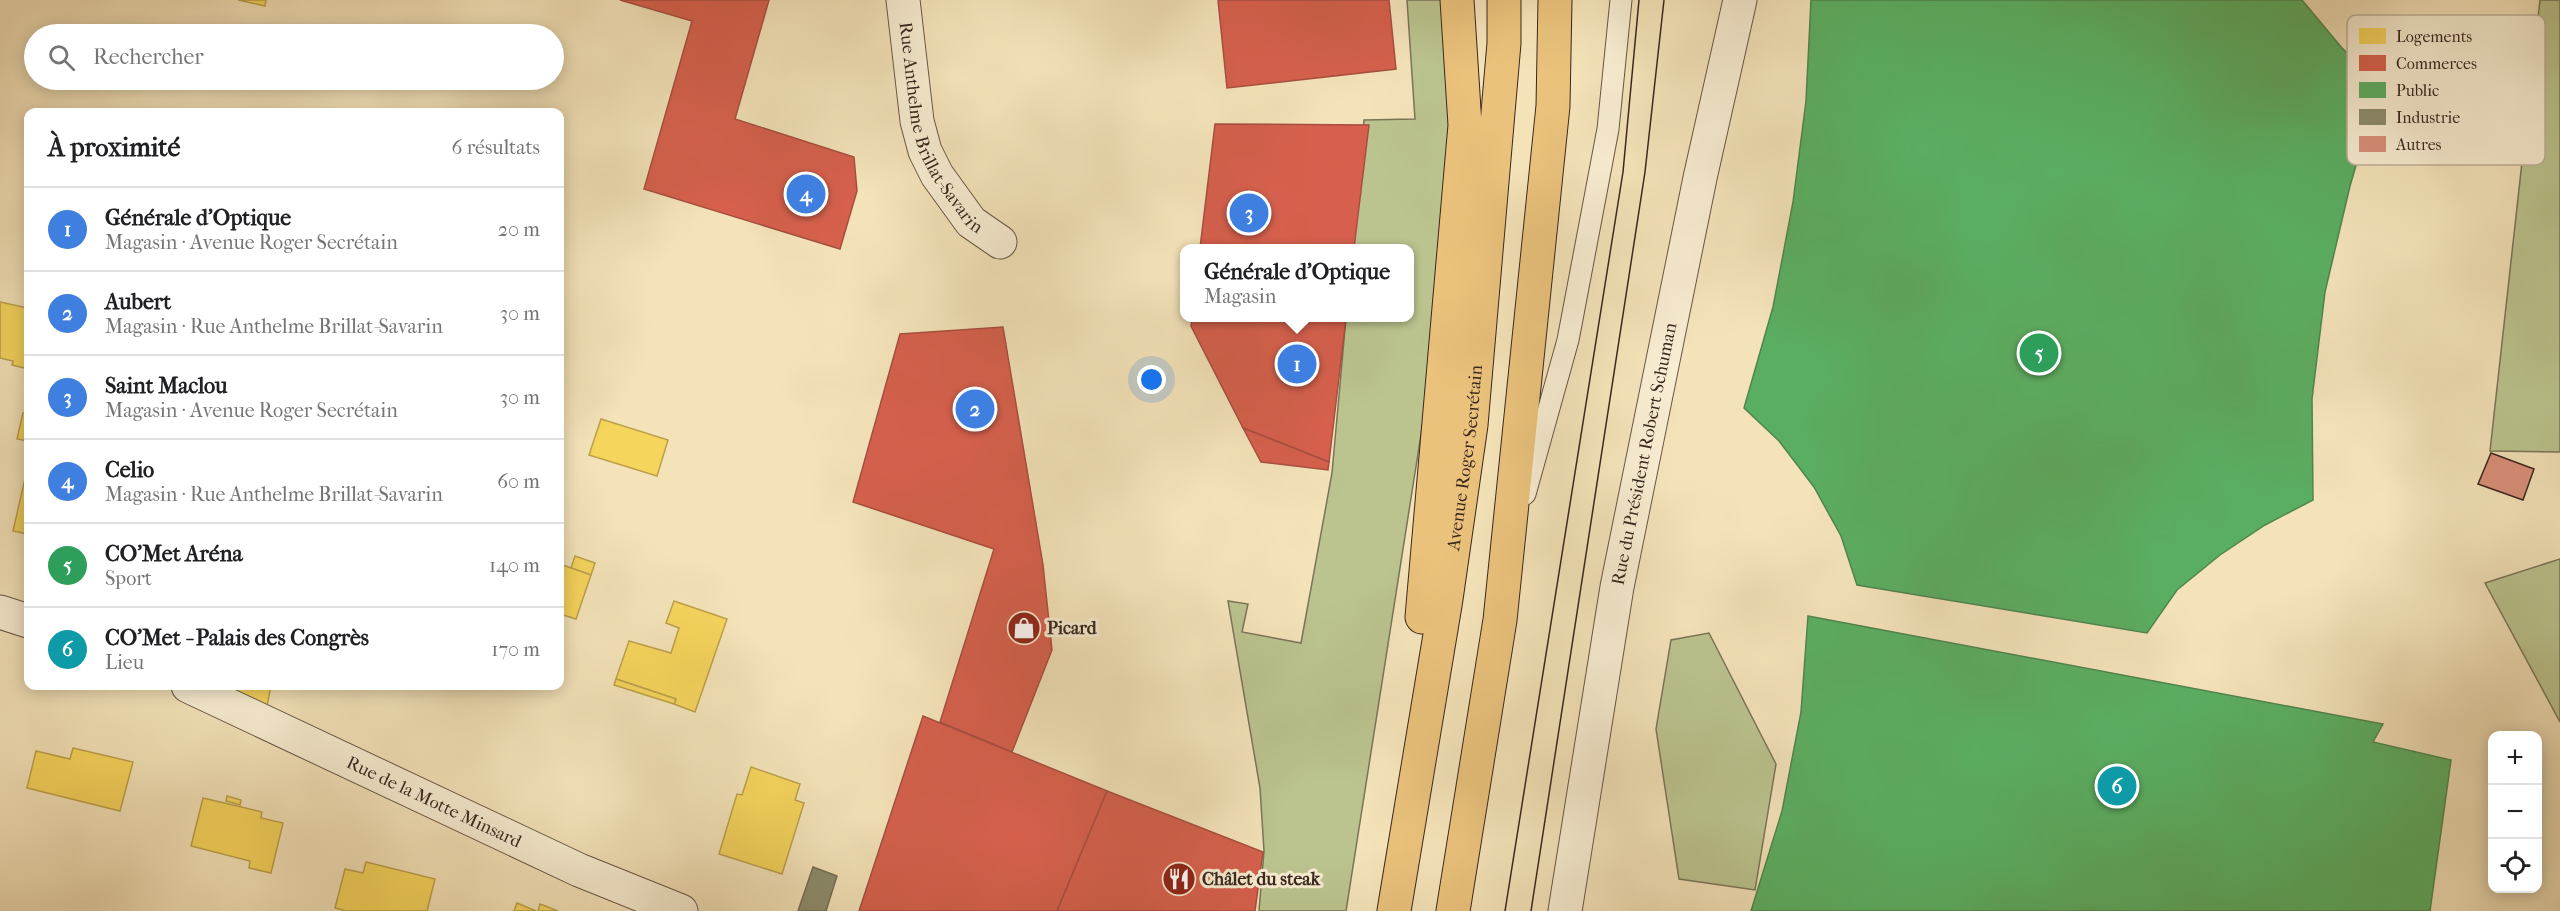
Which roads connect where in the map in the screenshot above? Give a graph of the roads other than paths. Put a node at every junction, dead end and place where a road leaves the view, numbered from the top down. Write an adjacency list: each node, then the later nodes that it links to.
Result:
1 (903, 0): 7 (street, Rue Anthelme Brillat-Savarin)
2 (1457, 0): 13 (main road)
3 (1504, 0): 14 (main road, Avenue Roger Secrétain)
4 (1555, 0): 8 (main road)
5 (1621, 0): 8 (lane)
6 (1740, 0): 16 (street, Rue du Président Robert Schuman)
7 (1000, 242)
8 (1505, 564): 15 (main road)
9 (0, 612): 10 (street)
10 (24, 620)
11 (196, 690): 12 (street, Rue de la Motte Minsard)
12 (681, 911)
13 (1385, 911)
14 (1394, 911)
15 (1453, 911)
16 (1565, 911)

